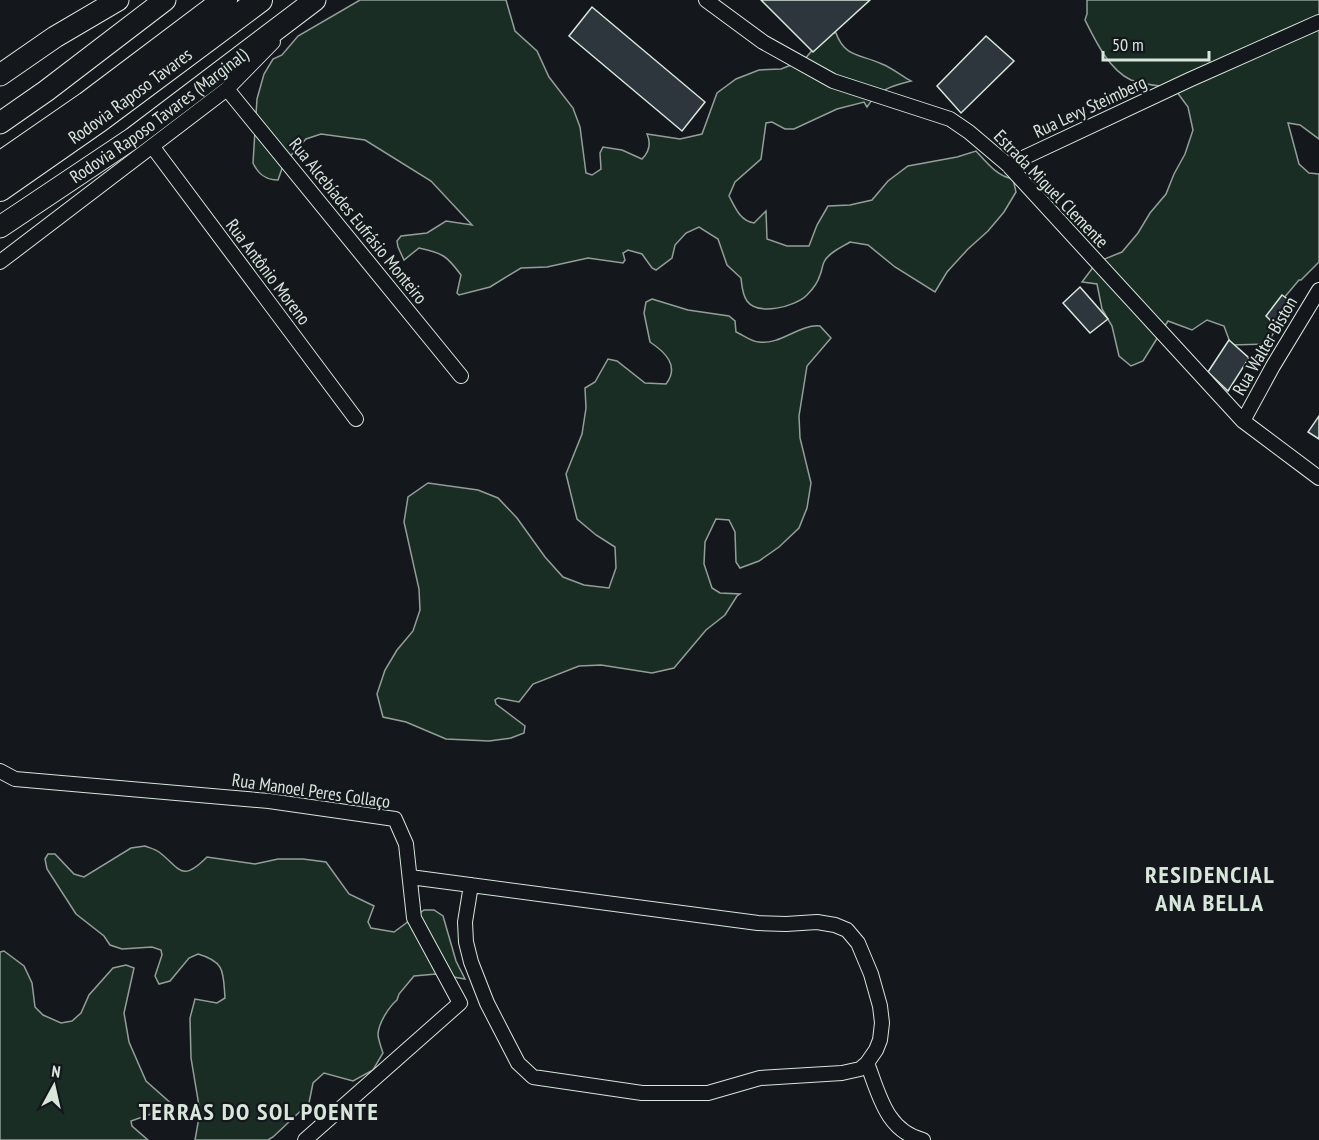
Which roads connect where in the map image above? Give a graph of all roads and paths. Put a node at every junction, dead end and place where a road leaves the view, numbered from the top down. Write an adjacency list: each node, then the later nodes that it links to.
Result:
1 (118, 0): 8 (highway)
2 (165, 0): 10 (highway)
3 (225, 0): 12 (highway, Rodovia Raposo Tavares)
4 (260, 0): 14 (highway, Rodovia Raposo Tavares)
5 (315, 0): 9 (street); 15 (highway, Rodovia Raposo Tavares (Marginal))
6 (706, 0): 13 (street, Estrada Miguel Clemente)
7 (1319, 22): 13 (street, Rua Levy Steimberg)
8 (0, 75)
9 (227, 88): 11 (street); 18 (street, Rua Alcebíades Eufrásio Monteiro)
10 (0, 123)
11 (152, 146): 16 (street); 19 (street, Rua Antônio Moreno)
12 (0, 164)
13 (1008, 165): 20 (street, Estrada Miguel Clemente)
14 (0, 189)
15 (0, 227)
16 (0, 262)
17 (1319, 290): 20 (street, Rua Walter Biston)
18 (461, 376)
19 (356, 419)
20 (1244, 421): 21 (street, Estrada Miguel Clemente)
21 (1319, 478)
22 (0, 771): 23 (street, Rua Manoel Peres Collaço)
23 (410, 877): 24 (street); 26 (street, Rua Manoel Peres Collaço)
24 (471, 885): 25 (street); 25 (street)
25 (867, 1063): 27 (street)
26 (305, 1140)
27 (923, 1140)

